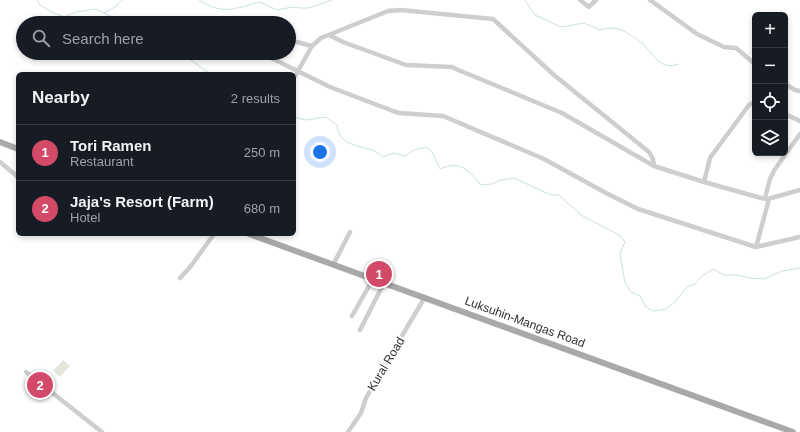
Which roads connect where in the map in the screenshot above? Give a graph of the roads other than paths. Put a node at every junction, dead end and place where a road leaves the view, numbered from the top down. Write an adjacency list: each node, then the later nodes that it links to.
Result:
1 (580, 0): 2 (street)
2 (596, 0)
3 (650, 0): 8 (street)
4 (329, 35): 6 (street); 20 (street); 20 (street)
5 (296, 42): 6 (street)
6 (312, 46): 9 (street)
7 (275, 60): 9 (street)
8 (752, 61)
9 (298, 72): 10 (street); 29 (street)
10 (296, 75)
11 (788, 86): 12 (street)
12 (800, 91)
13 (752, 104): 22 (street)
14 (788, 115): 15 (street)
15 (800, 120)
16 (800, 134): 24 (street)
17 (0, 142): 18 (main road)
18 (16, 148)
19 (0, 162): 21 (street)
20 (654, 166): 22 (street)
21 (16, 175)
22 (704, 182): 24 (street)
23 (800, 190): 24 (street)
24 (766, 198): 29 (street)
25 (350, 232): 30 (street)
26 (213, 236): 31 (street)
27 (254, 236): 30 (main road, Luksuhin-Mangas Road)
28 (800, 237): 29 (street)
29 (756, 247)
30 (333, 265): 32 (main road, Luksuhin-Mangas Road)
31 (180, 278)
32 (373, 279): 33 (main road, Luksuhin-Mangas Road); 35 (street)
33 (384, 283): 34 (main road, Luksuhin-Mangas Road); 36 (street)
34 (425, 297): 39 (street, Kural Road); 40 (main road, Luksuhin-Mangas Road)
35 (352, 316)
36 (360, 330)
37 (26, 372): 38 (street)
38 (102, 432)
39 (348, 432)
40 (793, 432)

